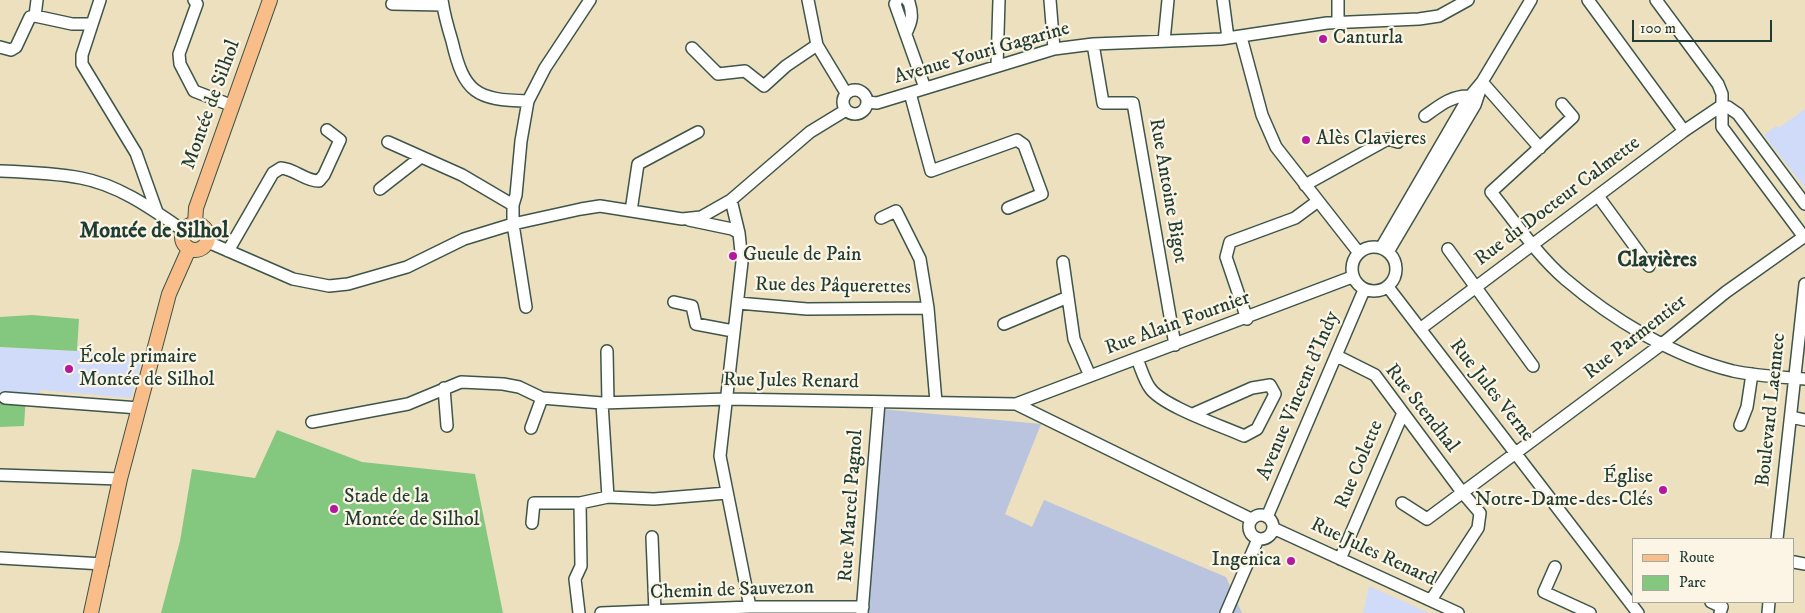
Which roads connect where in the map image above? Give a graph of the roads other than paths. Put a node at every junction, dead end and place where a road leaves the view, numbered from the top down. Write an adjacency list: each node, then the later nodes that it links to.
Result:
1 (37, 0): 20 (street)
2 (100, 0): 22 (street)
3 (194, 0): 41 (street)
4 (270, 0): 41 (main road, Montée de Silhol)
5 (590, 0): 38 (street)
6 (808, 0): 28 (street)
7 (897, 0): 23 (street)
8 (907, 0): 23 (street)
9 (999, 0): 32 (street)
10 (1050, 0): 31 (street)
11 (1168, 0): 26 (street)
12 (1223, 0): 25 (street)
13 (1338, 0): 21 (street)
14 (1468, 0): 21 (street, Avenue Youri Gagarine)
15 (1531, 0): 33 (street)
16 (1588, 0): 46 (street)
17 (1656, 0): 42 (street)
18 (443, 2): 19 (street); 38 (street)
19 (392, 4)
20 (35, 16): 22 (street); 29 (street)
21 (1338, 22): 24 (street, Avenue Youri Gagarine)
22 (91, 24): 64 (street)
23 (906, 33): 34 (street)
24 (1241, 36): 25 (street, Avenue Youri Gagarine); 54 (street)
25 (1228, 38): 26 (street, Avenue Youri Gagarine)
26 (1164, 41): 27 (street, Avenue Youri Gagarine)
27 (1093, 44): 31 (street, Avenue Youri Gagarine); 95 (street, Rue Antoine Bigot)
28 (817, 45): 30 (street); 35 (street)
29 (0, 48)
30 (692, 48)
31 (1054, 49): 32 (street, Avenue Youri Gagarine)
32 (997, 66): 34 (street, Avenue Youri Gagarine)
33 (1482, 82): 37 (street); 50 (street); 74 (street)
34 (925, 88): 36 (street, Avenue Youri Gagarine)
35 (846, 93): 39 (street); 43 (street)
36 (910, 93): 39 (street, Avenue Youri Gagarine); 62 (street)
37 (1470, 96): 44 (street); 74 (street)
38 (528, 101): 61 (street)
39 (867, 102): 43 (street)
40 (1562, 104): 50 (street)
41 (232, 106): 68 (main road, Montée de Silhol)
42 (1721, 106): 46 (street, Rue du Docteur Calmette); 60 (street); 70 (street)
43 (846, 110): 58 (street)
44 (1425, 116)
45 (327, 130): 76 (street)
46 (1684, 131): 57 (street, Rue du Docteur Calmette)
47 (698, 132): 63 (street)
48 (388, 142): 51 (street)
49 (1398, 142): 54 (street)
50 (1540, 148): 56 (street)
51 (422, 157): 55 (street); 61 (street)
52 (0, 171): 64 (street)
53 (1482, 183): 56 (street)
54 (1306, 185): 59 (street)
55 (380, 189)
56 (1491, 192): 72 (street)
57 (1598, 196): 72 (street, Rue du Docteur Calmette); 79 (street)
58 (732, 200): 66 (street); 69 (street)
59 (1318, 201): 77 (street); 90 (street)
60 (1805, 204)
61 (513, 205): 67 (street)
62 (1008, 208)
63 (631, 211): 66 (street); 67 (street)
64 (157, 212): 68 (street)
65 (881, 218): 89 (street, Rue des Pâquerettes)
66 (682, 219): 69 (street)
67 (513, 224): 76 (street); 88 (street)
68 (190, 228): 71 (main road); 73 (main road)
69 (740, 233): 87 (street)
70 (1804, 237): 94 (street, Rue Parmentier)
71 (208, 242): 73 (main road); 76 (street)
72 (1533, 244): 83 (street, Rue du Docteur Calmette); 94 (street)
73 (189, 249): 111 (main road)
74 (1384, 250): 77 (street); 82 (street)
75 (1448, 250): 83 (street)
76 (228, 251)
77 (1359, 253): 80 (street)
78 (1063, 262): 85 (street)
79 (1650, 266)
80 (1352, 277): 84 (street); 90 (street, Rue Alain Fournier)
81 (1805, 284): 102 (street, Boulevard Laennec)
82 (1388, 287): 84 (street); 92 (street, Rue Jules Verne)
83 (1476, 287): 92 (street, Rue du Docteur Calmette); 99 (street)
84 (1364, 290): 97 (street, Avenue Vincent d'Indy)
85 (1068, 298): 91 (street); 101 (street)
86 (674, 302): 93 (street)
87 (738, 303): 89 (street, Rue des Pâquerettes); 93 (street)
88 (526, 307)
89 (928, 308): 108 (street, Rue des Pâquerettes)
90 (1247, 318): 95 (street, Rue Alain Fournier)
91 (1004, 324)
92 (1420, 329): 120 (street, Rue Jules Verne)
93 (733, 331): 106 (street)
94 (1662, 344): 100 (street); 120 (street, Rue Parmentier)
95 (1175, 345): 98 (street, Rue Alain Fournier)
96 (607, 350): 109 (street)
97 (1337, 356): 112 (street, Rue Stendhal); 128 (street, Avenue Vincent d'Indy)
98 (1137, 359): 101 (street, Rue Alain Fournier); 113 (street)
99 (1533, 366)
100 (1752, 374): 102 (street); 118 (street)
101 (1090, 376): 110 (street, Rue Alain Fournier)
102 (1800, 378): 114 (street, Boulevard Laennec)
103 (444, 388): 105 (street, Rue Jules Renard); 116 (street, Rue Jules Renard); 117 (street)
104 (5, 398): 111 (street)
105 (542, 398): 109 (street, Rue Jules Renard); 119 (street)
106 (727, 399): 107 (street, Rue Jules Renard); 109 (street, Rue Jules Renard); 124 (street)
107 (879, 402): 108 (street, Rue Jules Renard); 142 (street, Rue Marcel Pagnol)
108 (936, 402): 110 (street, Rue Jules Renard)
109 (605, 403): 125 (street)
110 (1016, 404): 129 (street, Rue Jules Renard)
111 (139, 408): 122 (main road)
112 (1403, 413): 123 (street, Rue Stendhal); 136 (street, Rue Colette)
113 (1193, 414): 113 (street)
114 (1791, 417): 115 (street); 133 (street, Boulevard Laennec)
115 (1805, 420)
116 (312, 422)
117 (447, 426)
118 (1740, 426)
119 (531, 428)
120 (1516, 453): 123 (street); 150 (street, Rue Jules Verne)
121 (0, 475): 122 (street)
122 (120, 479): 137 (main road)
123 (1462, 492): 126 (street); 139 (street, Rue Stendhal)
124 (727, 493): 125 (street); 141 (street)
125 (608, 497): 127 (street)
126 (1402, 502)
127 (580, 503): 130 (street); 145 (street)
128 (1267, 517): 129 (street); 131 (street)
129 (1251, 519): 134 (street)
130 (532, 523)
131 (1273, 528): 134 (street); 136 (street, Rue Jules Renard)
132 (652, 537): 143 (street)
133 (1777, 538)
134 (1258, 539): 147 (street)
135 (0, 558): 137 (street)
136 (1340, 559): 139 (street, Rue Jules Renard)
137 (102, 564): 144 (main road)
138 (1555, 566): 149 (street)
139 (1431, 600): 148 (street, Rue Jules Renard)
140 (1713, 603): 151 (street)
141 (750, 606): 142 (street, Chemin de Sauvezon); 143 (street, Chemin de Sauvezon)
142 (863, 610)
143 (655, 612): 146 (street, Chemin de Sauvezon)
144 (92, 613)
145 (579, 613)
146 (601, 613)
147 (1226, 613)
148 (1458, 613)
149 (1590, 613)
150 (1638, 613)
151 (1720, 613)

